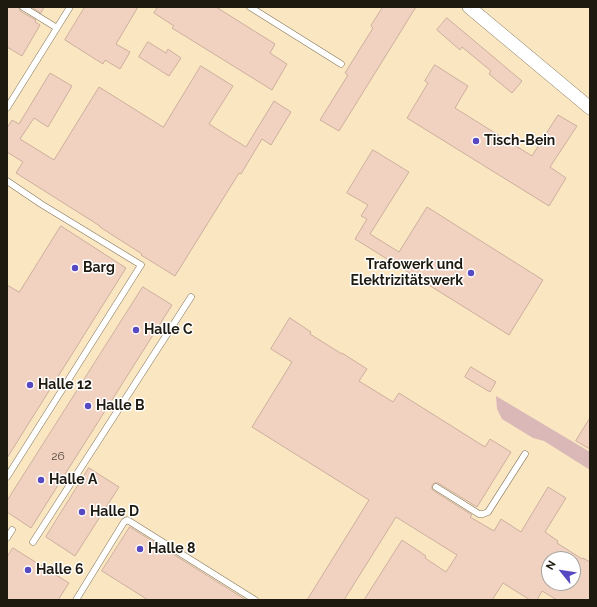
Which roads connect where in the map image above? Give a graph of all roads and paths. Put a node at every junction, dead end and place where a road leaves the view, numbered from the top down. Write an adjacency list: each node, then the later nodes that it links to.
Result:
1 (23, 7): 5 (lane)
2 (70, 7): 5 (lane)
3 (250, 7): 6 (lane)
4 (469, 7): 8 (street)
5 (57, 28): 7 (lane)
6 (341, 64)
7 (7, 108)
8 (590, 108)
9 (7, 181): 12 (lane)
10 (190, 297): 16 (lane)
11 (525, 454): 13 (lane)
12 (7, 477)
13 (436, 487)
14 (12, 530): 15 (lane)
15 (7, 538)
16 (33, 542)
17 (76, 600): 18 (lane)
18 (255, 600)

